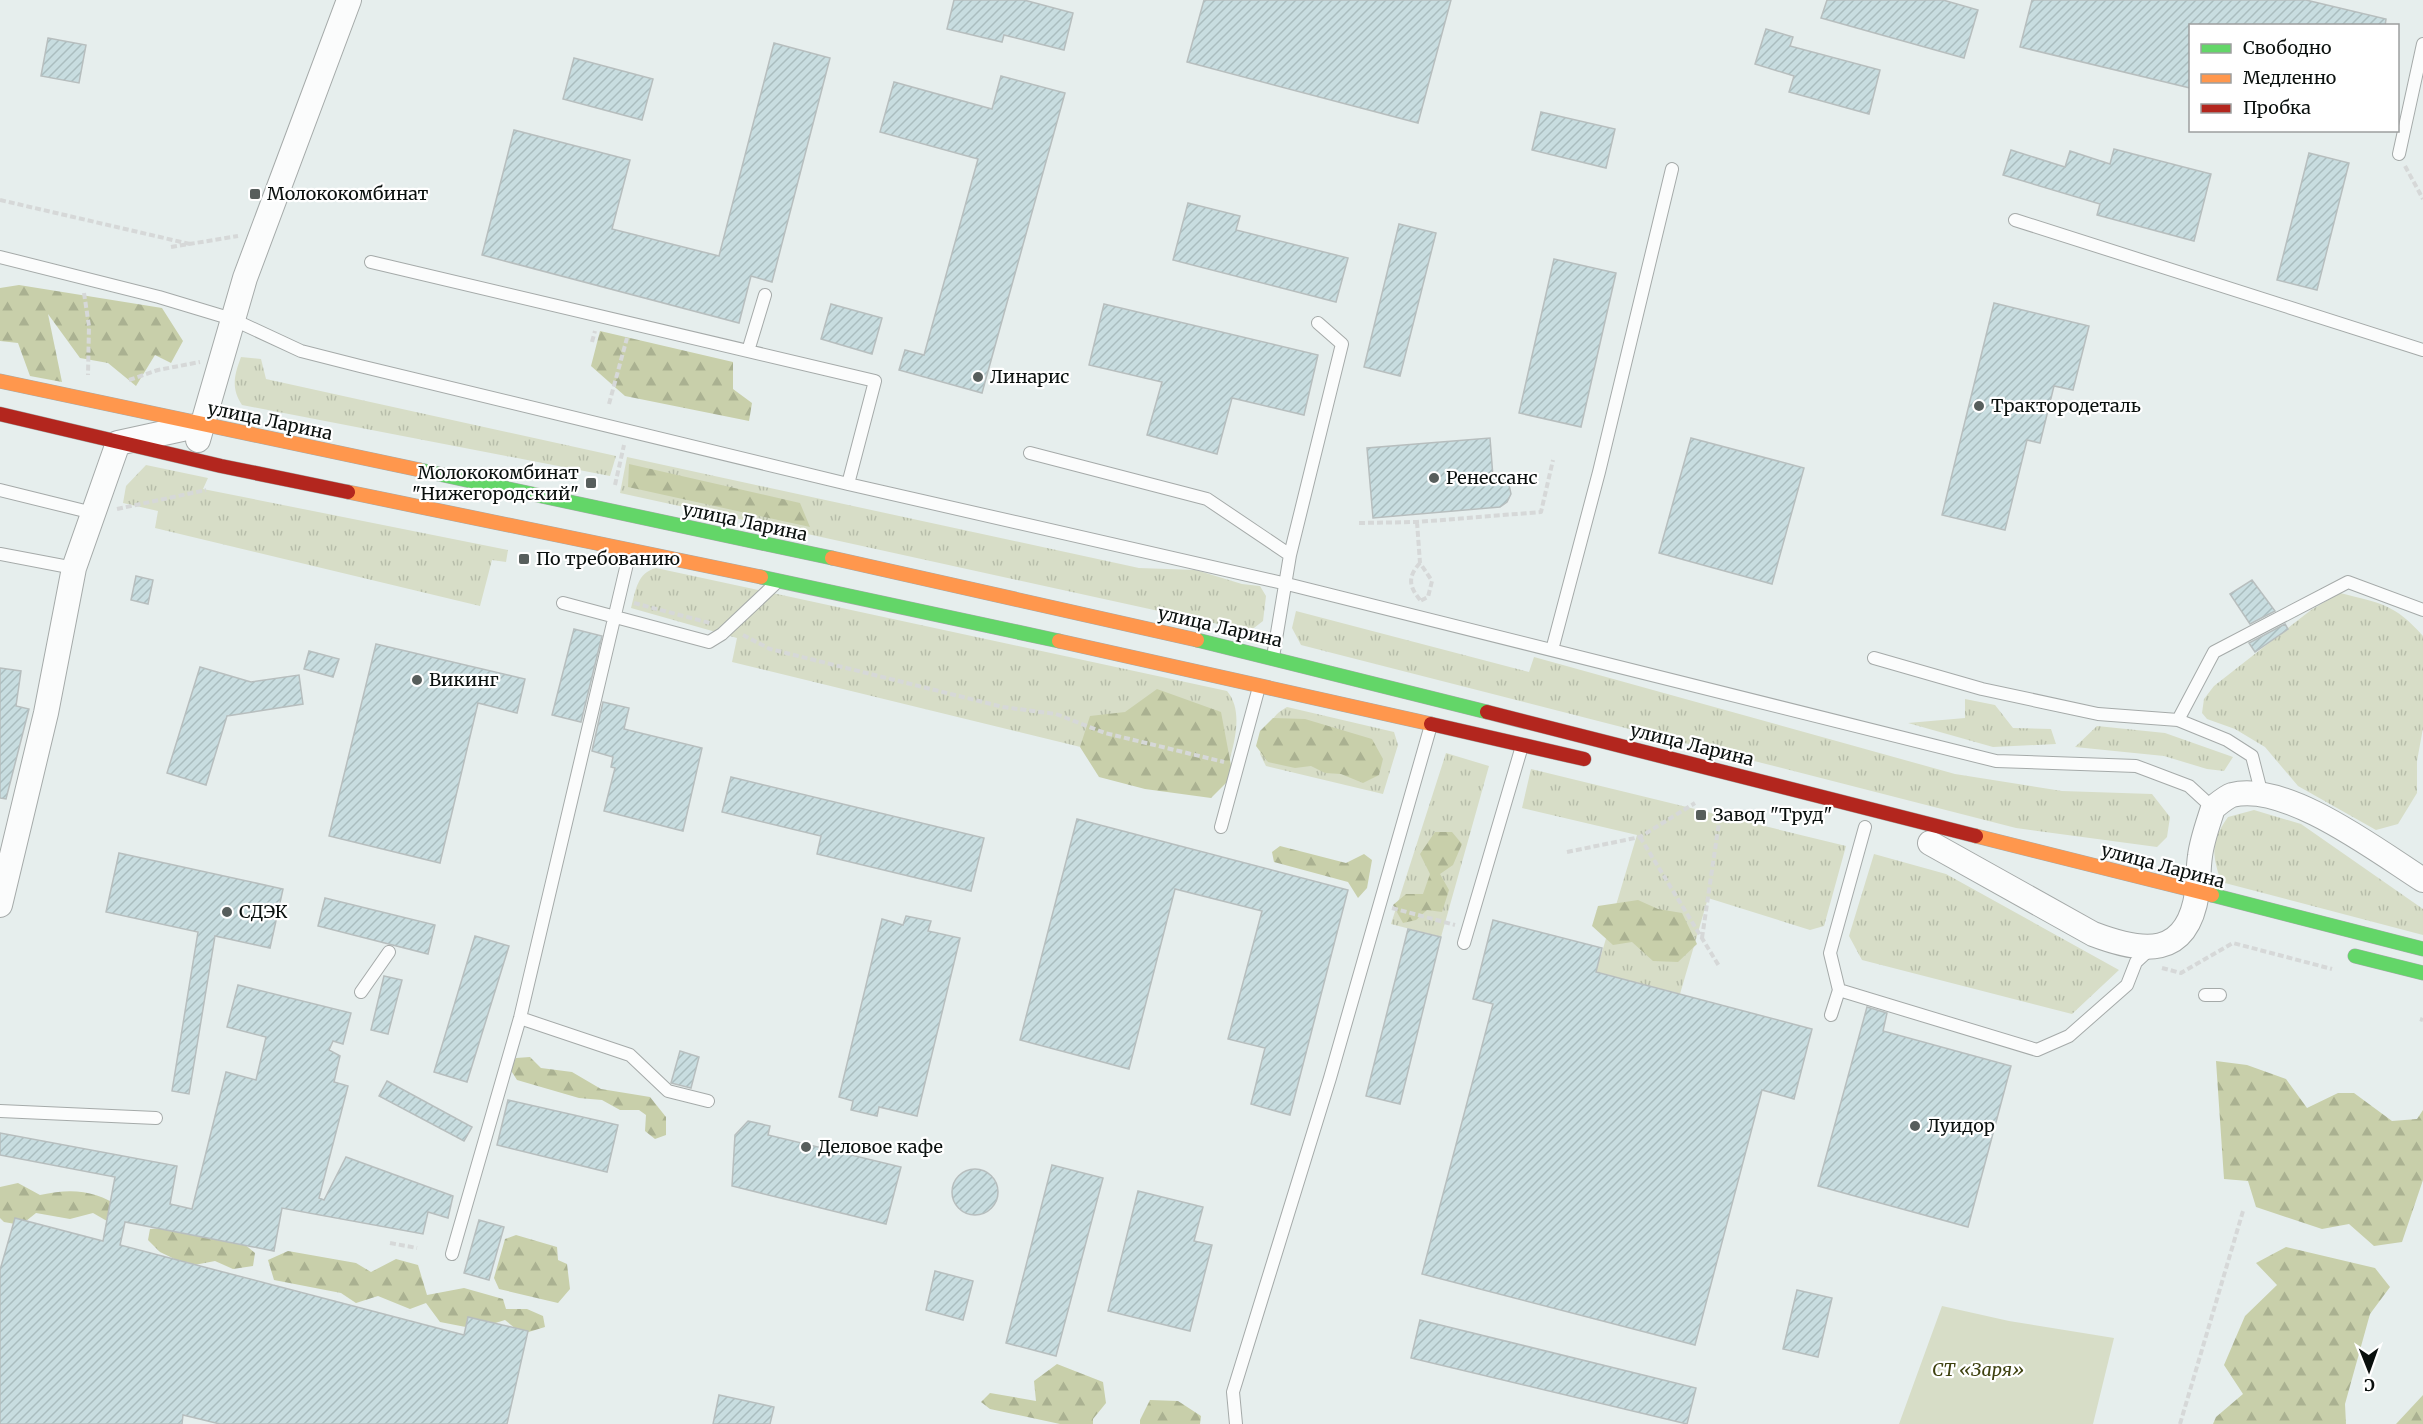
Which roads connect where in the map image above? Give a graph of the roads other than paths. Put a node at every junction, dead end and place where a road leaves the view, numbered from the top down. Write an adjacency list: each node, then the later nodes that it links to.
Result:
1 (349, 0): 9 (street)
2 (2423, 44): 3 (lane)
3 (2399, 154)
4 (1672, 169): 31 (lane)
5 (2015, 220): 11 (lane)
6 (0, 257): 9 (lane)
7 (371, 262): 12 (lane)
8 (765, 295): 12 (lane)
9 (232, 319): 15 (street); 19 (lane)
10 (1318, 323): 24 (lane)
11 (2423, 350)
12 (748, 351): 19 (lane)
13 (0, 381): 15 (main road, улица Ларина)
14 (0, 414): 16 (main road)
15 (201, 425): 16 (street); 18 (street); 32 (main road, улица Ларина)
16 (118, 443): 18 (main road); 21 (street)
17 (1030, 453): 24 (lane)
18 (193, 459): 22 (main road)
19 (848, 484): 27 (lane)
20 (0, 490): 21 (lane)
21 (93, 513): 25 (street)
22 (630, 550): 26 (main road); 30 (lane)
23 (0, 554): 25 (lane)
24 (1290, 555): 27 (lane)
25 (74, 568): 46 (street)
26 (779, 581): 30 (lane); 34 (main road)
27 (1287, 584): 31 (lane); 32 (lane)
28 (563, 603): 30 (lane)
29 (2423, 610): 35 (lane)
30 (615, 616): 59 (lane)
31 (1552, 650): 40 (lane)
32 (1273, 658): 47 (main road, улица Ларина)
33 (1875, 658): 35 (lane)
34 (1259, 686): 36 (main road); 41 (lane)
35 (2178, 720): 39 (lane)
36 (1432, 724): 37 (main road); 64 (lane)
37 (1523, 745): 38 (main road); 48 (lane)
38 (1600, 763)
39 (2262, 795): 40 (street); 45 (street)
40 (2213, 808): 47 (street)
41 (1221, 827)
42 (1865, 827): 54 (lane)
43 (1924, 842): 44 (main road); 52 (street)
44 (1988, 859)
45 (2423, 880)
46 (0, 905)
47 (2192, 909): 49 (main road, улица Ларина); 52 (street)
48 (1464, 943)
49 (2423, 949)
50 (389, 952): 55 (lane)
51 (2342, 952): 53 (main road)
52 (2143, 955): 54 (lane)
53 (2423, 973)
54 (1839, 990): 58 (lane)
55 (362, 992)
56 (2205, 995): 57 (lane)
57 (2220, 995)
58 (1831, 1015)
59 (520, 1018): 60 (lane); 63 (lane)
60 (708, 1101)
61 (0, 1111): 62 (lane)
62 (156, 1118)
63 (452, 1254)
64 (1236, 1424)

